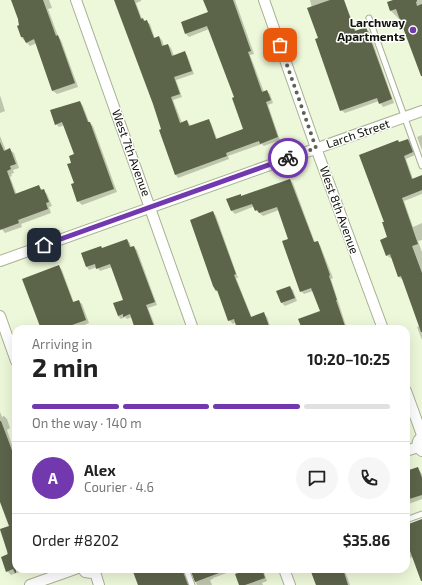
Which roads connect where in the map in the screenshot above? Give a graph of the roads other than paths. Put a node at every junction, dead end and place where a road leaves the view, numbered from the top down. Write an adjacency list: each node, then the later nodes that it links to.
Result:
1 (76, 0): 8 (street, West 7th Avenue)
2 (264, 0): 6 (street, West 8th Avenue)
3 (369, 18): 5 (lane)
4 (422, 111): 5 (street, Larch Street)
5 (404, 117): 6 (street, Larch Street); 7 (lane)
6 (316, 148): 8 (street, Larch Street); 12 (street, West 8th Avenue)
7 (422, 166)
8 (150, 208): 9 (street, Larch Street); 11 (street, West 7th Avenue)
9 (0, 261)
10 (0, 316): 13 (street)
11 (192, 325)
12 (382, 325)
13 (12, 350)
14 (410, 402): 15 (street)
15 (422, 436): 16 (street)
16 (420, 449): 17 (street)
17 (410, 450)
18 (422, 514): 19 (lane)
19 (410, 518)
20 (64, 573): 24 (street)
21 (96, 573): 25 (street)
22 (188, 573): 26 (lane)
23 (286, 573): 27 (street)
24 (30, 585)
25 (99, 585)
26 (192, 585)
27 (290, 585)

